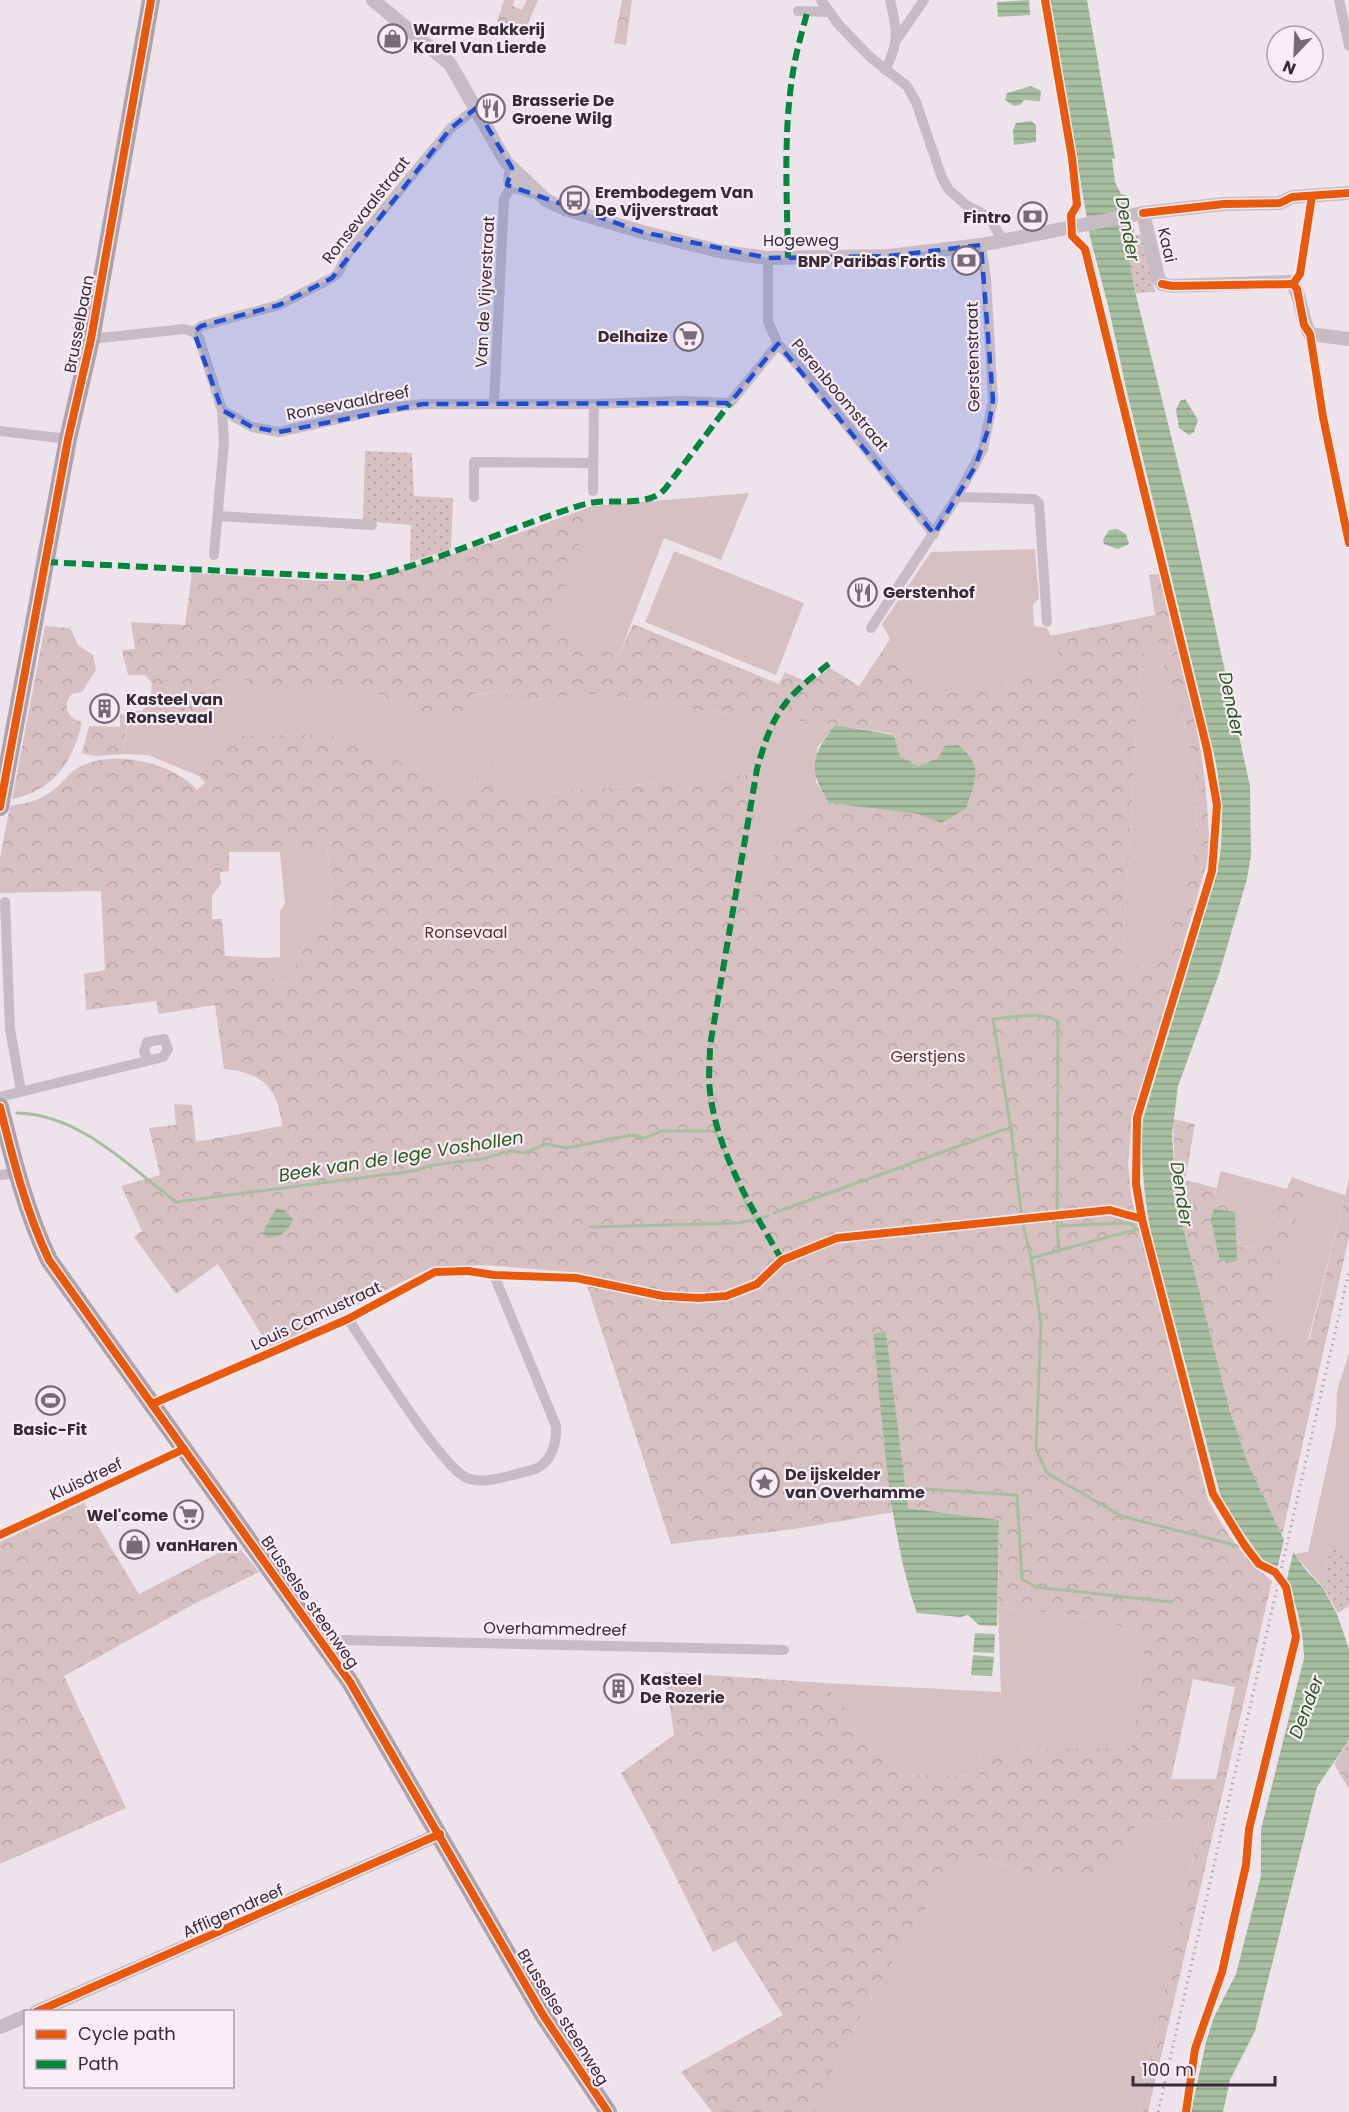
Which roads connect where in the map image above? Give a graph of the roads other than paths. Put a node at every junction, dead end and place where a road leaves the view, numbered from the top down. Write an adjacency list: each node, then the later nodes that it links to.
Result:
1 (151, 0): 25 (main road, Brusselbaan)
2 (373, 0): 12 (street, Hogeweg)
3 (821, 0): 8 (street)
4 (890, 0): 9 (street)
5 (924, 0): 9 (street)
6 (1339, 0): 10 (street)
7 (798, 12): 8 (street)
8 (829, 12): 11 (street)
9 (897, 39): 11 (street)
10 (1349, 46)
11 (885, 70): 19 (street)
12 (476, 108): 13 (street, Hogeweg); 23 (street, Ronsevaalstraat)
13 (512, 168): 14 (street); 16 (street, Hogeweg)
14 (512, 185): 16 (street, Hogeweg); 28 (street, Van de Vijverstraat)
15 (1349, 193): 17 (street, Hogeweg)
16 (538, 194): 21 (street, Hogeweg)
17 (1312, 196): 18 (street, Hogeweg); 22 (street)
18 (1138, 213): 19 (street, Hogeweg); 22 (street, Kaai)
19 (1003, 241): 20 (street, Hogeweg)
20 (981, 245): 21 (street, Hogeweg); 36 (street, Gerstenstraat)
21 (768, 258): 27 (street, Perenboomstraat)
22 (1293, 284): 24 (street)
23 (194, 332): 25 (street, Ronsevaalstraat); 30 (street)
24 (1310, 334): 26 (street); 40 (street)
25 (91, 339): 32 (main road, Brusselbaan)
26 (1349, 339)
27 (778, 344): 29 (street, Ronsevaaldreef); 39 (street, Perenboomstraat)
28 (494, 404): 29 (street, Ronsevaaldreef); 30 (street, Ronsevaaldreef)
29 (594, 404): 33 (street)
30 (222, 410): 37 (street)
31 (0, 431): 32 (street)
32 (68, 439): 44 (main road, Brusselbaan)
33 (593, 463): 34 (street); 35 (street)
34 (593, 491)
35 (474, 497)
36 (957, 497): 39 (street, Gerstenstraat); 42 (street)
37 (219, 516): 38 (street); 41 (street)
38 (372, 525)
39 (934, 534): 43 (street, Gerstenstraat)
40 (1349, 543)
41 (214, 555)
42 (1047, 622)
43 (871, 628)
44 (0, 807)
45 (5, 902): 47 (street)
46 (148, 1060): 47 (street)
47 (21, 1090): 48 (street)
48 (0, 1096)
49 (0, 1107): 50 (main road, Brusselse steenweg)
50 (9, 1174): 52 (main road, Brusselse steenweg)
51 (348, 1319): 51 (street, Louis Camustraat); 52 (street, Louis Camustraat)
52 (152, 1404): 53 (main road, Brusselse steenweg)
53 (184, 1449): 54 (street, Kluisdreef); 55 (main road, Brusselse steenweg)
54 (0, 1534)
55 (327, 1648): 56 (street, Overhammedreef); 57 (main road, Brusselse steenweg)
56 (784, 1650)
57 (440, 1834): 58 (street, Affligemdreef); 61 (main road, Brusselse steenweg)
58 (41, 2010)
59 (24, 2017): 60 (street)
60 (0, 2027)
61 (608, 2112)

